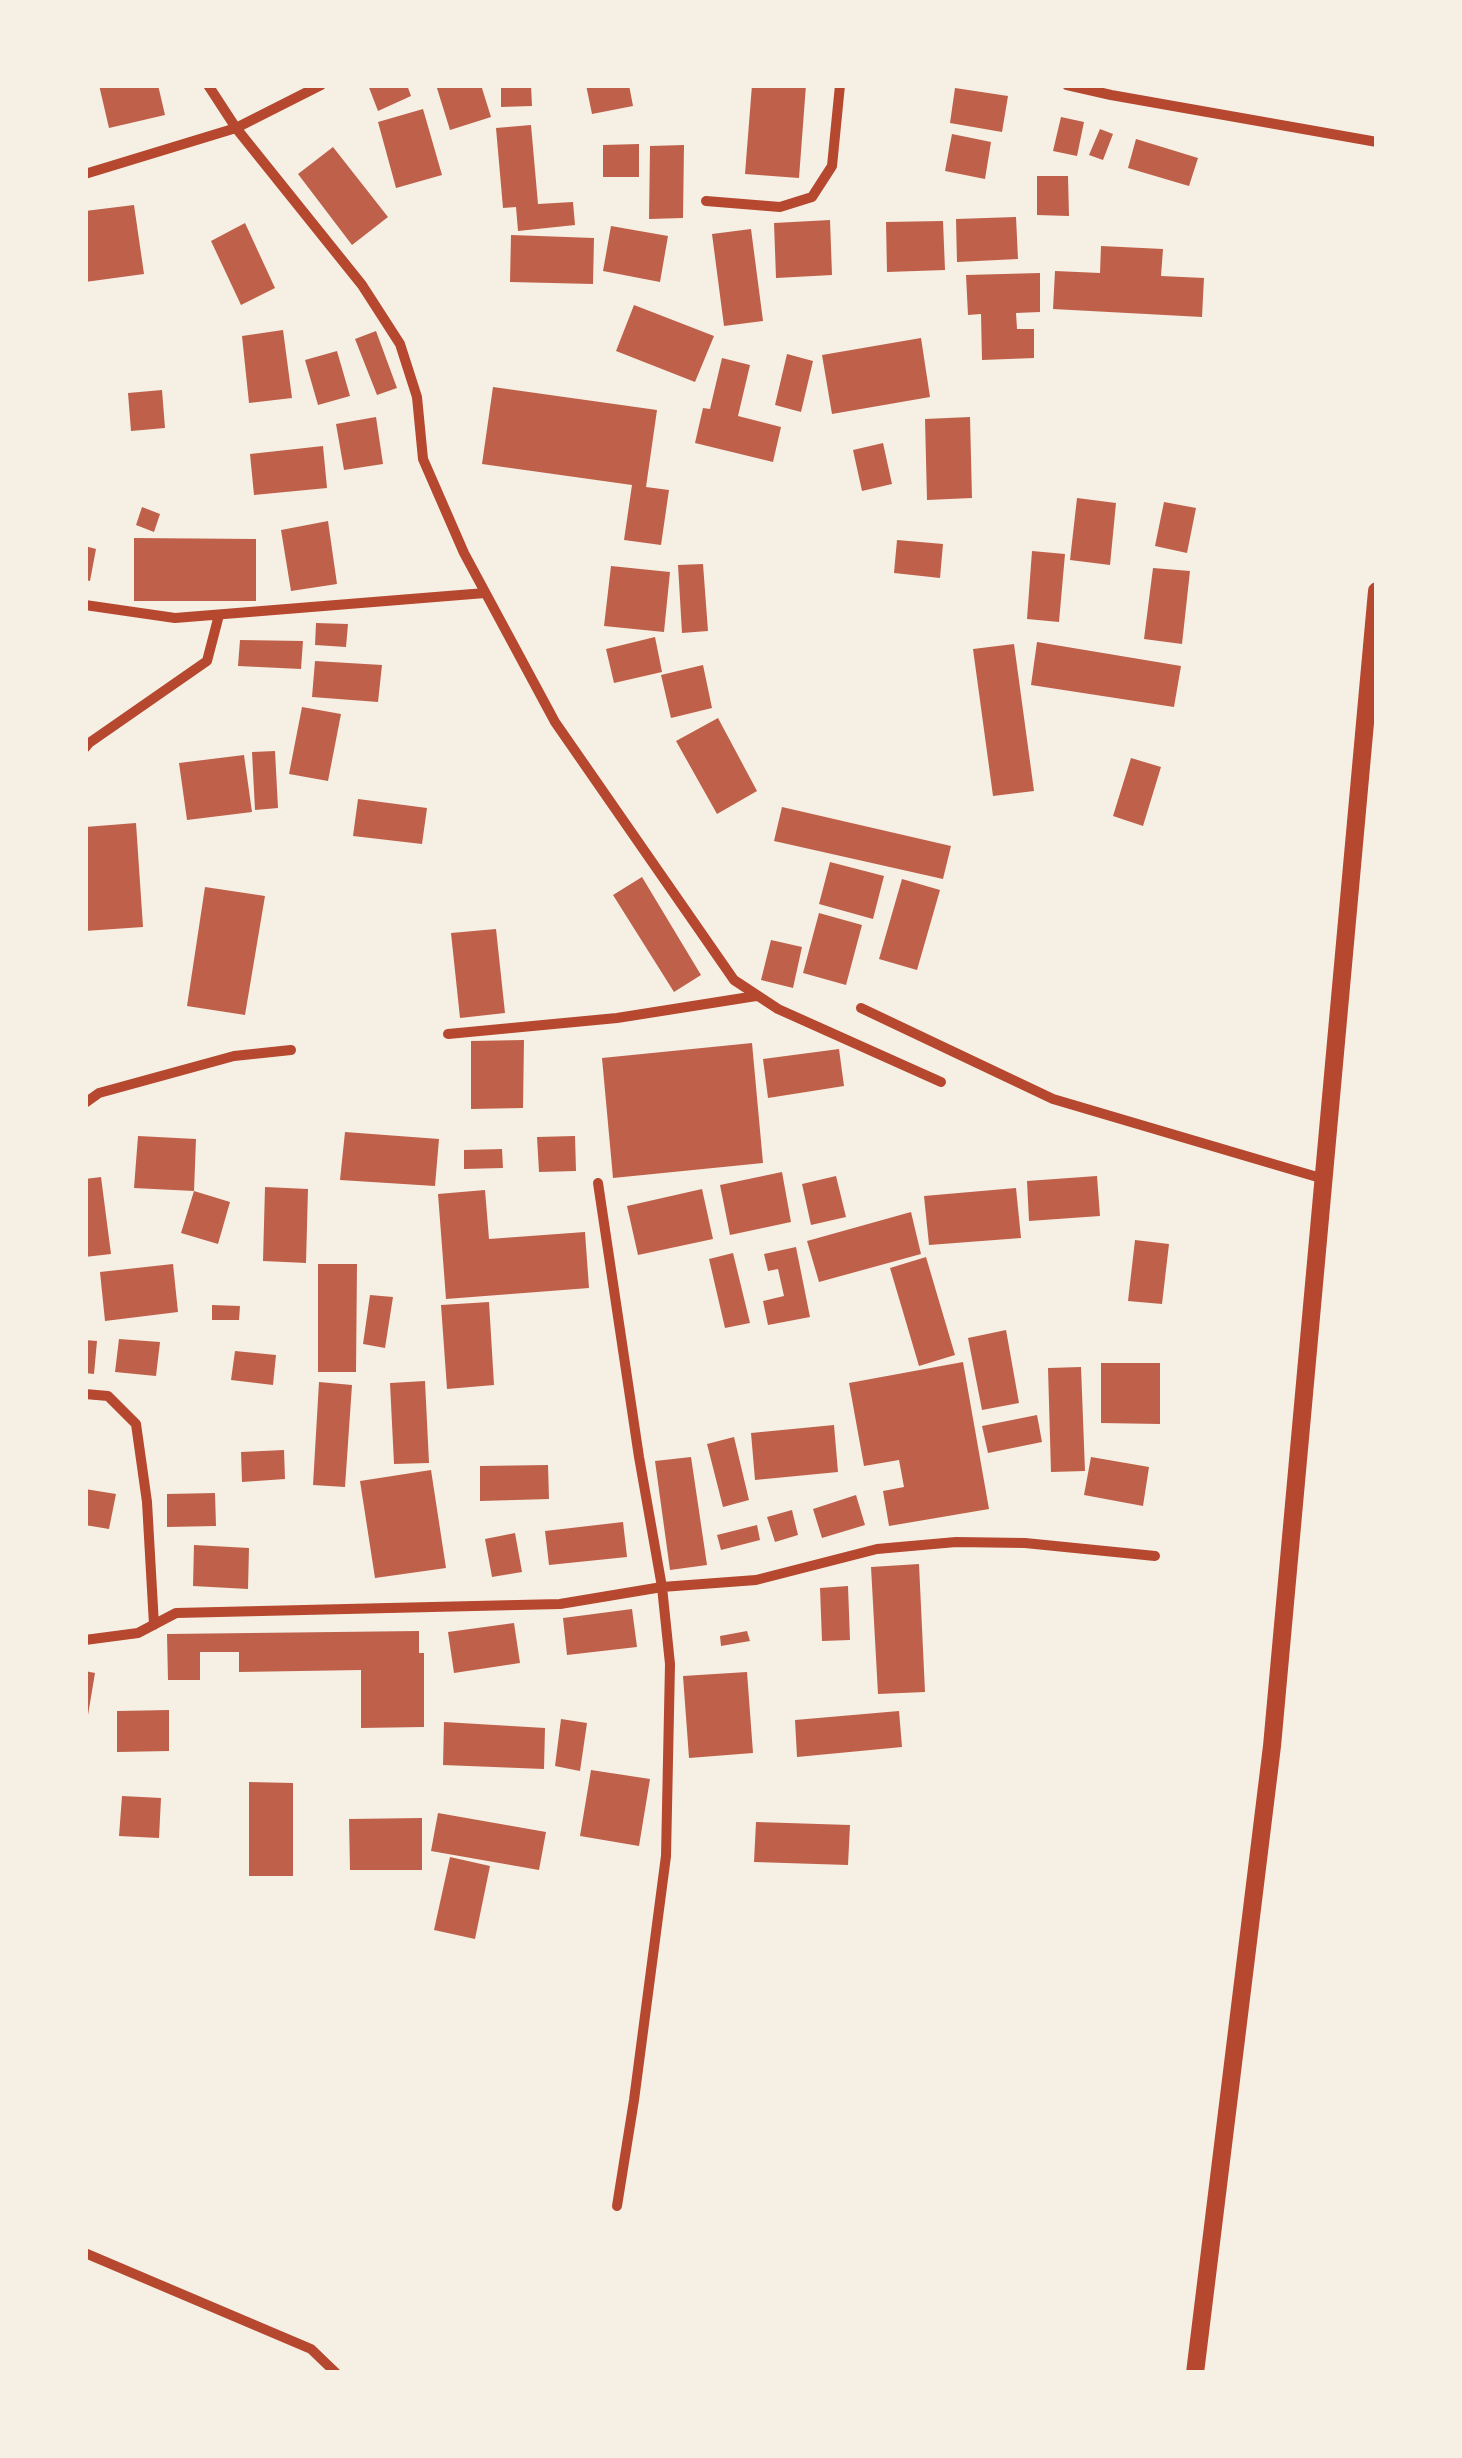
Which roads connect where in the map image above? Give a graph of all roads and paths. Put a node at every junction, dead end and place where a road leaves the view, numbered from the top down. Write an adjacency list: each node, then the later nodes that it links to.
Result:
1 (208, 85): 5 (street)
2 (321, 85): 5 (street)
3 (840, 85): 8 (street)
4 (1066, 85): 6 (street)
5 (236, 128): 7 (street); 10 (street)
6 (1377, 142)
7 (85, 174)
8 (706, 201)
9 (1377, 591): 20 (street)
10 (486, 593): 12 (street); 14 (street)
11 (85, 604): 12 (street)
12 (219, 614): 13 (street)
13 (85, 748)
14 (757, 996): 16 (street); 18 (street)
15 (860, 1008): 20 (street)
16 (448, 1034)
17 (291, 1050): 19 (street)
18 (941, 1082)
19 (85, 1103)
20 (1324, 1179): 30 (street)
21 (598, 1183): 24 (street)
22 (85, 1394): 25 (street)
23 (1155, 1556): 24 (street)
24 (662, 1586): 25 (street); 27 (street)
25 (154, 1625): 26 (street)
26 (85, 1640)
27 (617, 2206)
28 (85, 2253): 29 (street)
29 (336, 2373)
30 (1195, 2373)

